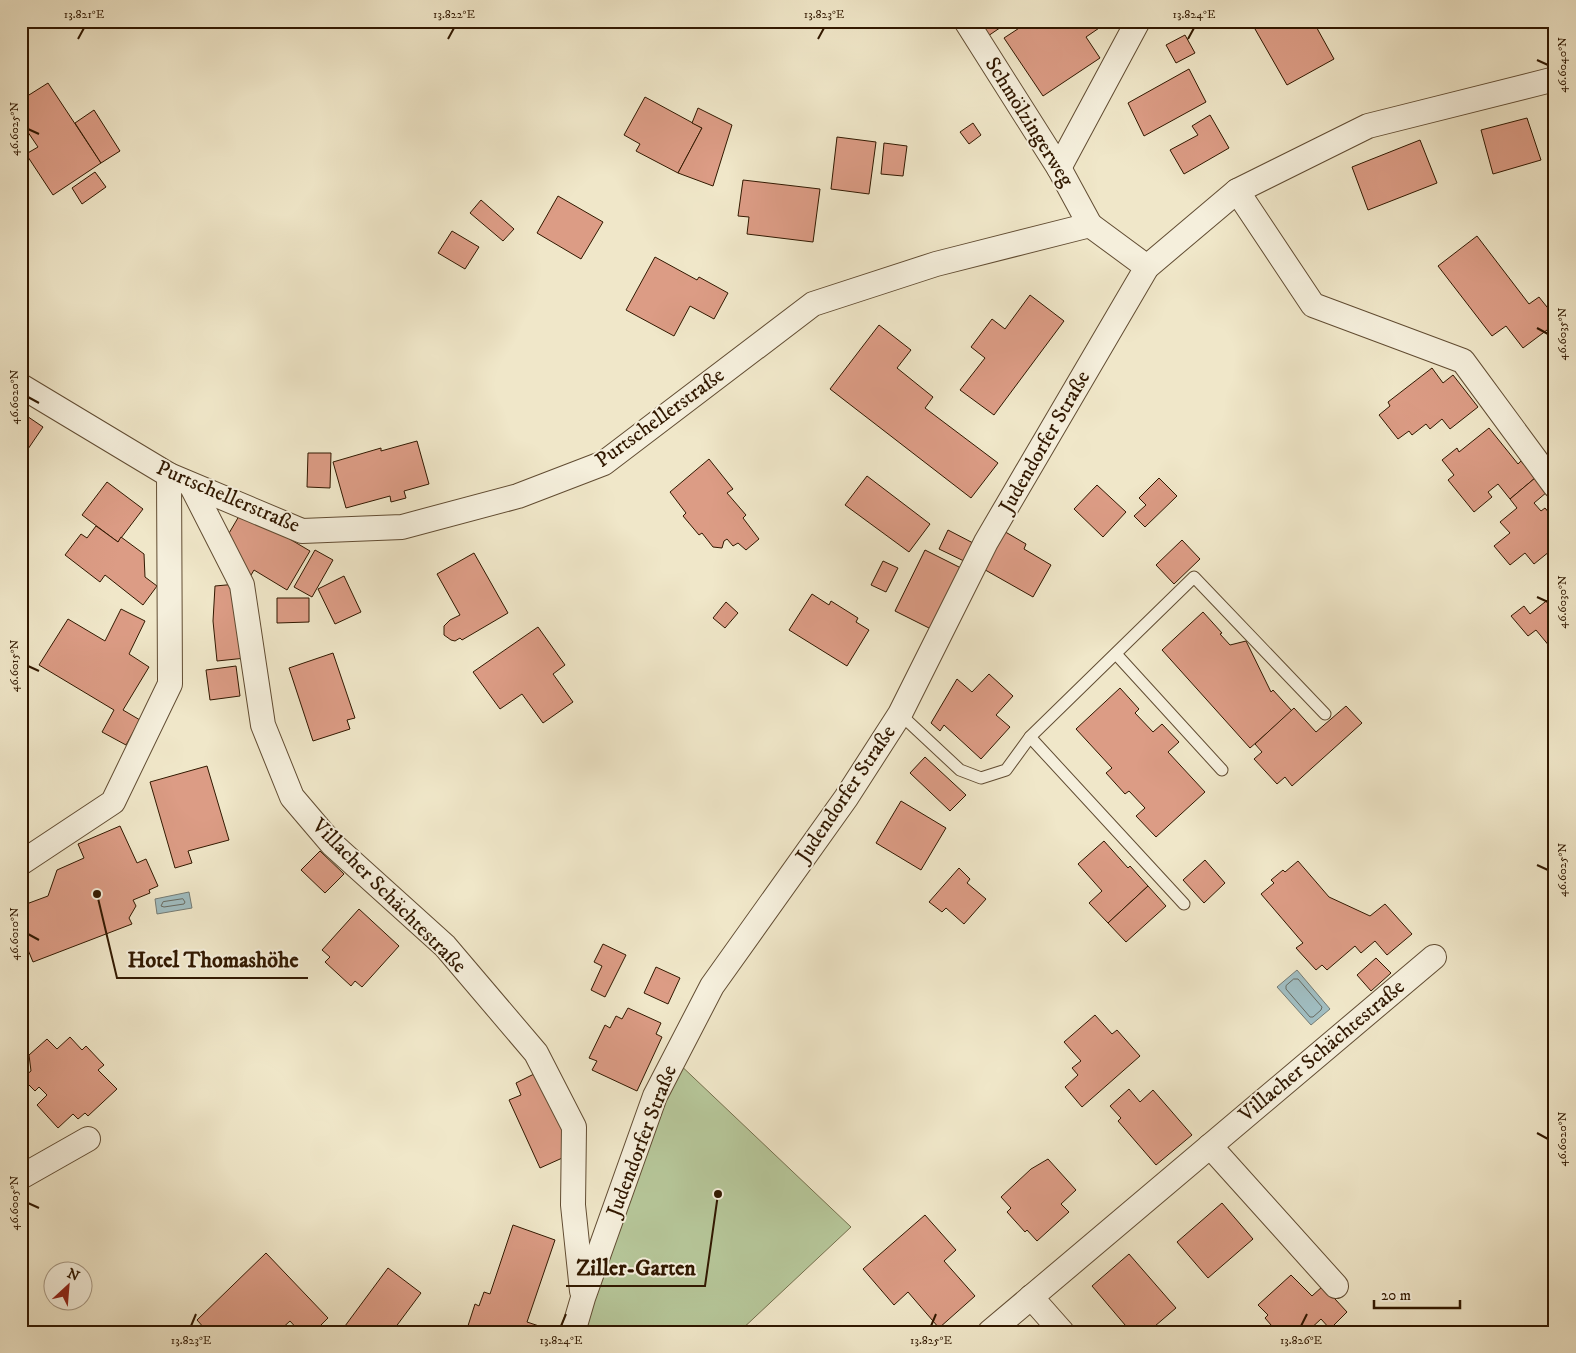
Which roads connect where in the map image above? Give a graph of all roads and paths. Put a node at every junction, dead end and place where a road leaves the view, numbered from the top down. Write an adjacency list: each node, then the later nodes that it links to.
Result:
1 (966, 21): 4 (street, Schmölzingerweg)
2 (1138, 21): 4 (street)
3 (1555, 80): 5 (street, Judendorfer Straße)
4 (1059, 168): 6 (street, Schmölzingerweg)
5 (1237, 191): 7 (street, Judendorfer Straße); 11 (street)
6 (1090, 224): 7 (street); 10 (street, Purtschellerstraße)
7 (1147, 267): 13 (street, Judendorfer Straße)
8 (21, 386): 9 (street, Purtschellerstraße)
9 (169, 475): 10 (street, Purtschellerstraße); 17 (street)
10 (191, 485): 25 (street, Villacher Schächtestraße)
11 (1555, 486)
12 (1116, 654): 14 (lane); 15 (lane); 16 (lane)
13 (900, 714): 15 (lane); 25 (street, Judendorfer Straße)
14 (1325, 714)
15 (1030, 737): 18 (lane)
16 (1222, 770)
17 (21, 863)
18 (1184, 904)
19 (1434, 957): 21 (street, Villacher Schächtestraße)
20 (88, 1139): 22 (street)
21 (1210, 1146): 23 (street); 24 (street, Villacher Schächtestraße)
22 (21, 1178)
23 (1336, 1286)
24 (1031, 1297): 27 (street, Villacher Schächtestraße); 28 (street)
25 (583, 1298): 26 (street, Judendorfer Straße)
26 (573, 1332)
27 (990, 1332)
28 (1062, 1332)

